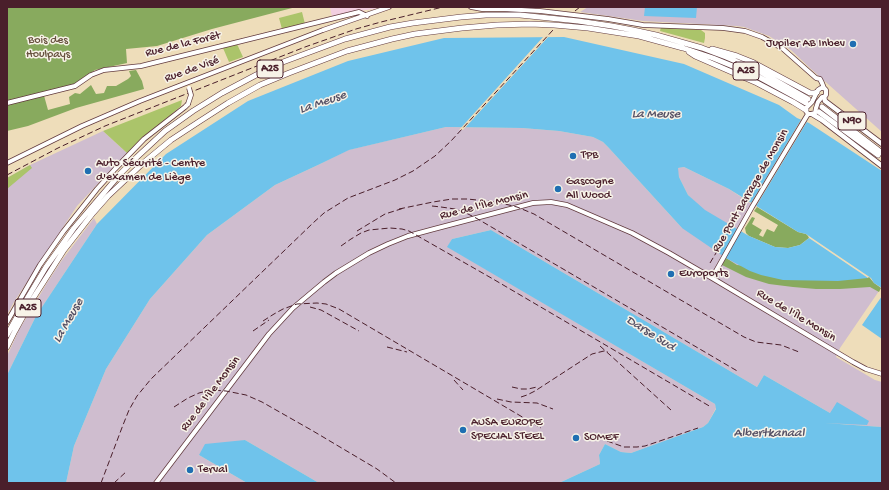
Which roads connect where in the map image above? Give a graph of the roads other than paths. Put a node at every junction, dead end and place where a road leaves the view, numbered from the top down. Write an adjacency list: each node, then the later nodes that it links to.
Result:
1 (389, 7): 4 (street, Rue de Visé)
2 (471, 7): 3 (street)
3 (485, 8): 8 (street)
4 (366, 16): 7 (street, Rue de Visé); 11 (street, Rue de la Forêt)
5 (689, 44): 8 (highway); 10 (highway, A25); 20 (highway, A25)
6 (683, 48): 10 (highway, A25); 13 (highway, A25); 21 (highway, A25)
7 (186, 84): 16 (street, Rue de Visé); 19 (street, bridge)
8 (819, 91): 9 (street); 9 (street); 10 (street)
9 (823, 97): 12 (street); 14 (main road, N90)
10 (808, 102): 12 (street); 13 (street)
11 (7, 103)
12 (819, 109): 13 (street); 15 (highway)
13 (808, 114): 17 (main road, N90); 18 (street, Rue Pont Barrage de Monsin)
14 (882, 144)
15 (881, 156)
16 (7, 163)
17 (882, 166)
18 (712, 278): 22 (street, Rue de l'Île Monsin); 23 (street, Rue de l'Île Monsin)
19 (7, 322)
20 (7, 335)
21 (7, 347)
22 (882, 374)
23 (156, 483)

